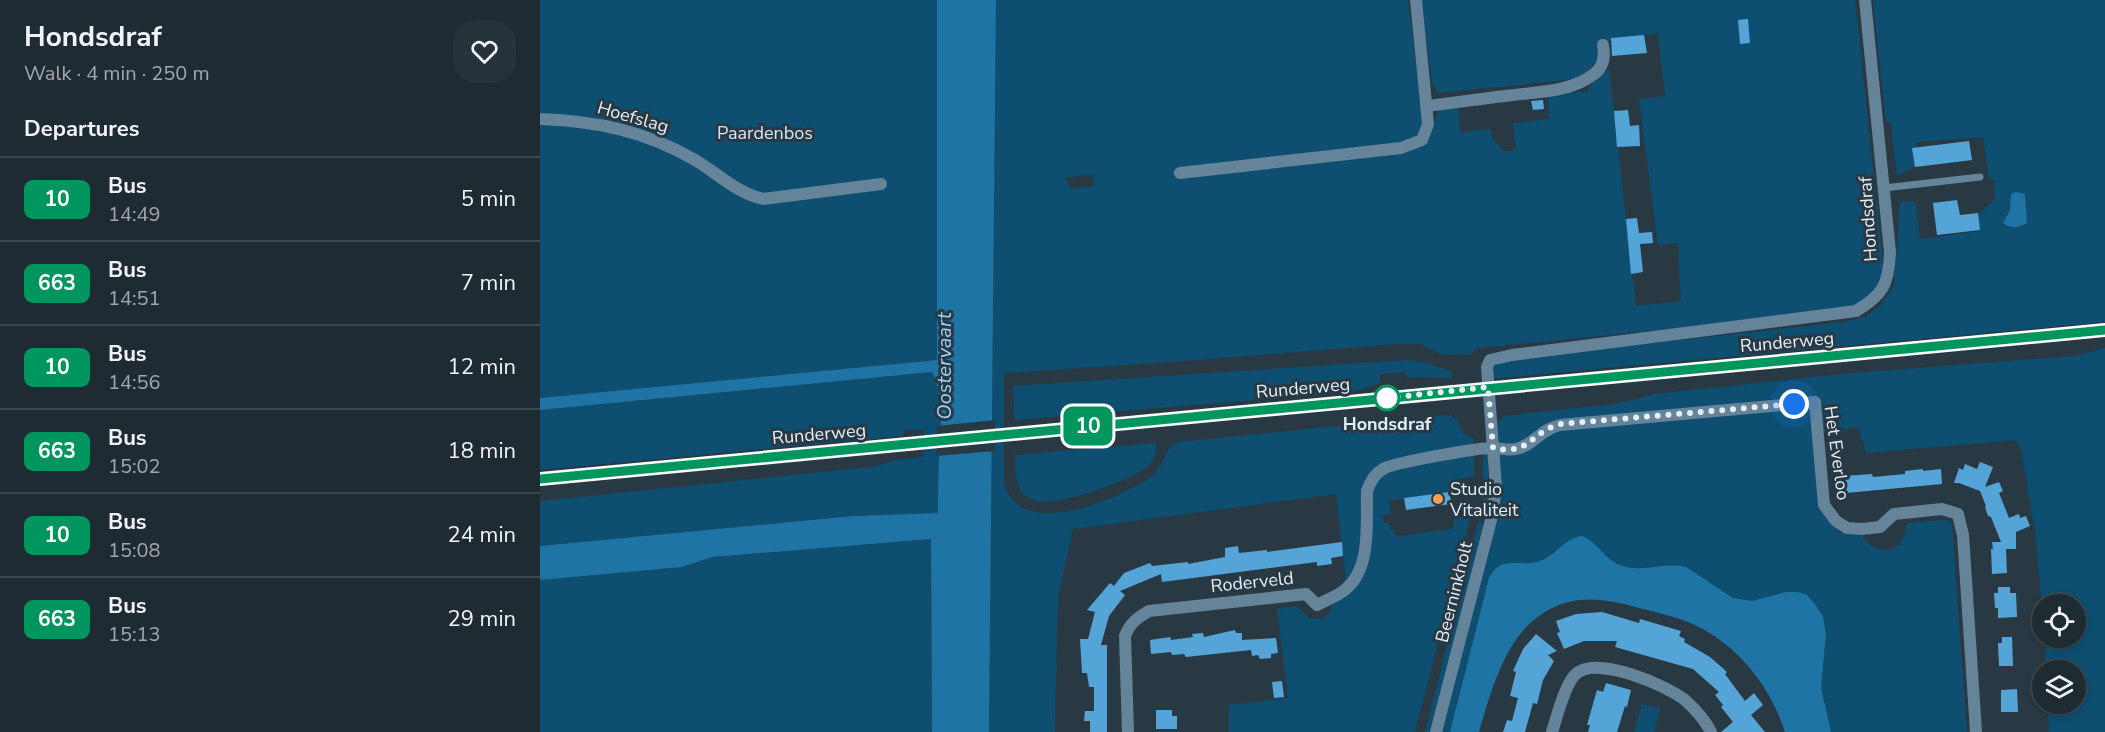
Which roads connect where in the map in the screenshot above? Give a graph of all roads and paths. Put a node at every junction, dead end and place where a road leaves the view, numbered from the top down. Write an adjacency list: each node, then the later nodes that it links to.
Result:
1 (1416, 0): 4 (street)
2 (1865, 0): 9 (street, Hondsdraf)
3 (1603, 45): 4 (street)
4 (1426, 106): 6 (street)
5 (540, 119): 8 (street, Hoefslag)
6 (1180, 173)
7 (1980, 177): 9 (lane)
8 (881, 184)
9 (1884, 188): 11 (street, Hondsdraf)
10 (2105, 330): 11 (street, Runderweg)
11 (1488, 387): 12 (street, Beerninkholt); 13 (street, Runderweg)
12 (1493, 448): 14 (street, Roderveld); 15 (street, Beerninkholt); 18 (street, Het Everloo)
13 (540, 478)
14 (1128, 732)
15 (1436, 732)
16 (1552, 732): 17 (street)
17 (1711, 732)
18 (1976, 732)

